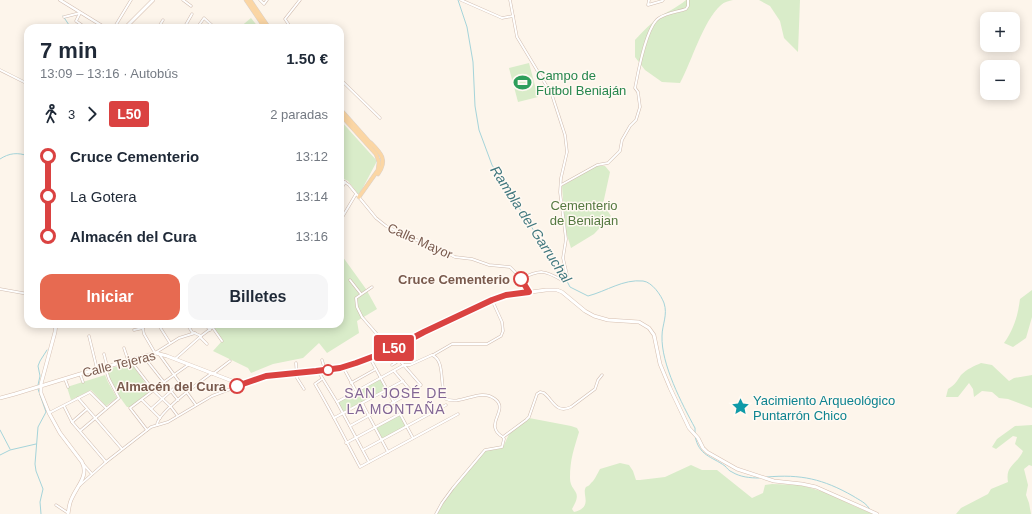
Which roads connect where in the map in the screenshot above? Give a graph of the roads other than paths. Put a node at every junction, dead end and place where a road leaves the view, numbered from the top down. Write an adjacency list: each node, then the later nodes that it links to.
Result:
1 (60, 0): 16 (street)
2 (131, 0): 23 (street)
3 (153, 0): 24 (main road)
4 (183, 0): 15 (street)
5 (246, 0): 29 (main road)
6 (250, 0): 30 (main road)
7 (260, 0): 8 (street)
8 (267, 0)
9 (300, 0): 31 (street)
10 (461, 0): 18 (street)
11 (510, 0): 18 (street)
12 (688, 0): 41 (street)
13 (663, 1): 14 (street)
14 (649, 2)
15 (191, 6)
16 (80, 13): 19 (street); 21 (street); 22 (street)
17 (192, 14): 26 (street)
18 (513, 16): 41 (street)
19 (64, 17)
20 (163, 20): 25 (street)
21 (80, 24)
22 (98, 24)
23 (116, 24)
24 (129, 24)
25 (160, 24)
26 (186, 24)
27 (200, 24): 28 (street)
28 (209, 24)
29 (262, 24)
30 (266, 24)
31 (288, 24)
32 (0, 70): 33 (street)
33 (24, 82)
34 (344, 83): 37 (street)
35 (344, 113): 38 (main road)
36 (344, 118): 39 (main road)
37 (380, 118)
38 (371, 143): 39 (main road); 42 (main road)
39 (375, 152): 42 (main road)
40 (345, 182): 42 (street, Calle Mayor)
41 (560, 185): 44 (street)
42 (359, 197): 43 (street); 44 (street, Calle Mayor)
43 (344, 216)
44 (521, 279): 48 (street, Calle Mayor)
45 (350, 280): 50 (street)
46 (372, 286): 50 (street)
47 (0, 289): 49 (street)
48 (529, 292): 51 (main road); 164 (main road)
49 (24, 293)
50 (361, 294): 63 (street)
51 (492, 300): 67 (main road); 71 (street)
52 (56, 328): 106 (main road)
53 (143, 328): 57 (street); 68 (street)
54 (161, 328): 64 (street)
55 (190, 328): 59 (street)
56 (213, 328): 58 (street); 62 (street)
57 (134, 330)
58 (210, 330): 61 (street)
59 (195, 333): 61 (street); 64 (street)
60 (89, 336): 87 (street)
61 (201, 336): 65 (street); 76 (street)
62 (222, 341)
63 (384, 342): 67 (street); 70 (street)
64 (170, 343): 68 (street)
65 (207, 344)
66 (124, 348): 77 (street)
67 (390, 350): 70 (main road); 79 (street)
68 (156, 353): 72 (main road, Calle Tejeras); 73 (main road, Calle Tejeras); 74 (street)
69 (104, 354): 85 (street)
70 (378, 355): 75 (main road)
71 (432, 355): 84 (street); 148 (street)
72 (144, 356): 77 (main road, Calle Tejeras); 102 (street)
73 (167, 356): 74 (street); 76 (main road, Calle Tejeras)
74 (161, 358): 95 (street)
75 (370, 358): 86 (main road); 88 (street)
76 (175, 359): 82 (main road, Calle Tejeras)
77 (129, 360): 85 (main road, Calle Tejeras); 111 (street)
78 (322, 360): 89 (street)
79 (400, 360): 83 (street); 84 (street)
80 (230, 361): 92 (street)
81 (296, 363): 94 (street)
82 (189, 364): 92 (main road, Calle Tejeras); 95 (street)
83 (392, 365)
84 (404, 365): 91 (street); 115 (street)
85 (106, 367): 87 (main road, Calle Tejeras); 128 (street)
86 (343, 367): 89 (main road); 104 (street)
87 (97, 369): 93 (main road, Calle Tejeras)
88 (376, 369): 98 (street); 104 (street)
89 (325, 370): 90 (main road)
90 (318, 371): 94 (main road); 99 (street)
91 (394, 371): 98 (street); 100 (street)
92 (212, 373): 105 (main road, Calle Tejeras); 114 (street)
93 (80, 374): 97 (main road, Calle Tejeras); 101 (street)
94 (297, 374): 105 (main road); 109 (street)
95 (174, 375): 102 (street); 103 (street)
96 (602, 375): 148 (street)
97 (65, 378): 106 (main road, Calle Tejeras); 107 (street)
98 (380, 378): 110 (street); 113 (street)
99 (322, 379): 121 (street); 139 (street)
100 (403, 381): 110 (street); 115 (street)
101 (83, 382)
102 (164, 382): 112 (street)
103 (180, 383): 112 (street); 114 (street)
104 (351, 383): 113 (street)
105 (242, 384): 124 (street)
106 (41, 386): 116 (main road, Calle Tejeras); 131 (main road)
107 (68, 387)
108 (158, 387): 111 (street)
109 (304, 389)
110 (387, 390): 122 (street); 123 (street)
111 (154, 391): 118 (street); 119 (street)
112 (171, 391): 118 (street); 120 (street)
113 (356, 391): 121 (street)
114 (187, 392): 120 (street); 124 (street)
115 (412, 392): 122 (street)
116 (0, 398)
117 (78, 398): 126 (street); 128 (street); 129 (street)
118 (162, 399): 127 (street); 130 (street)
119 (142, 400): 130 (street); 145 (street)
120 (178, 400): 127 (street)
121 (337, 402): 132 (street)
122 (394, 402): 133 (street); 136 (street)
123 (362, 403): 132 (street); 136 (street)
124 (196, 405): 135 (street)
125 (446, 405): 143 (street)
126 (64, 406): 131 (street); 140 (street)
127 (171, 407): 135 (street); 138 (street)
128 (106, 408): 137 (street)
129 (87, 409): 137 (street); 140 (street)
130 (151, 409): 138 (street)
131 (49, 413): 157 (main road)
132 (343, 413): 139 (street); 142 (street)
133 (400, 414): 143 (street); 144 (street)
134 (458, 414): 149 (street)
135 (178, 416): 141 (street)
136 (369, 416): 142 (street); 144 (street)
137 (95, 418): 146 (street); 152 (street)
138 (160, 418): 141 (street)
139 (334, 418): 151 (street)
140 (72, 422): 146 (street)
141 (157, 425): 145 (street)
142 (350, 426): 147 (street)
143 (407, 426): 149 (street); 150 (street)
144 (375, 427): 147 (street); 150 (street)
145 (147, 430): 152 (street)
146 (80, 431): 155 (street)
147 (356, 437): 151 (street); 153 (street)
148 (502, 437): 165 (street)
149 (413, 438): 154 (street)
150 (382, 440): 153 (street); 154 (street)
151 (346, 443): 156 (street)
152 (122, 449): 155 (street)
153 (363, 450): 156 (street)
154 (388, 452): 156 (street)
155 (106, 462): 158 (street)
156 (369, 462)
157 (86, 470): 158 (street); 159 (main road)
158 (92, 474): 160 (street)
159 (83, 477): 160 (street); 161 (main road)
160 (86, 479): 161 (street)
161 (78, 487): 163 (main road)
162 (56, 505): 163 (street)
163 (68, 513)
164 (875, 513)
165 (436, 514)

